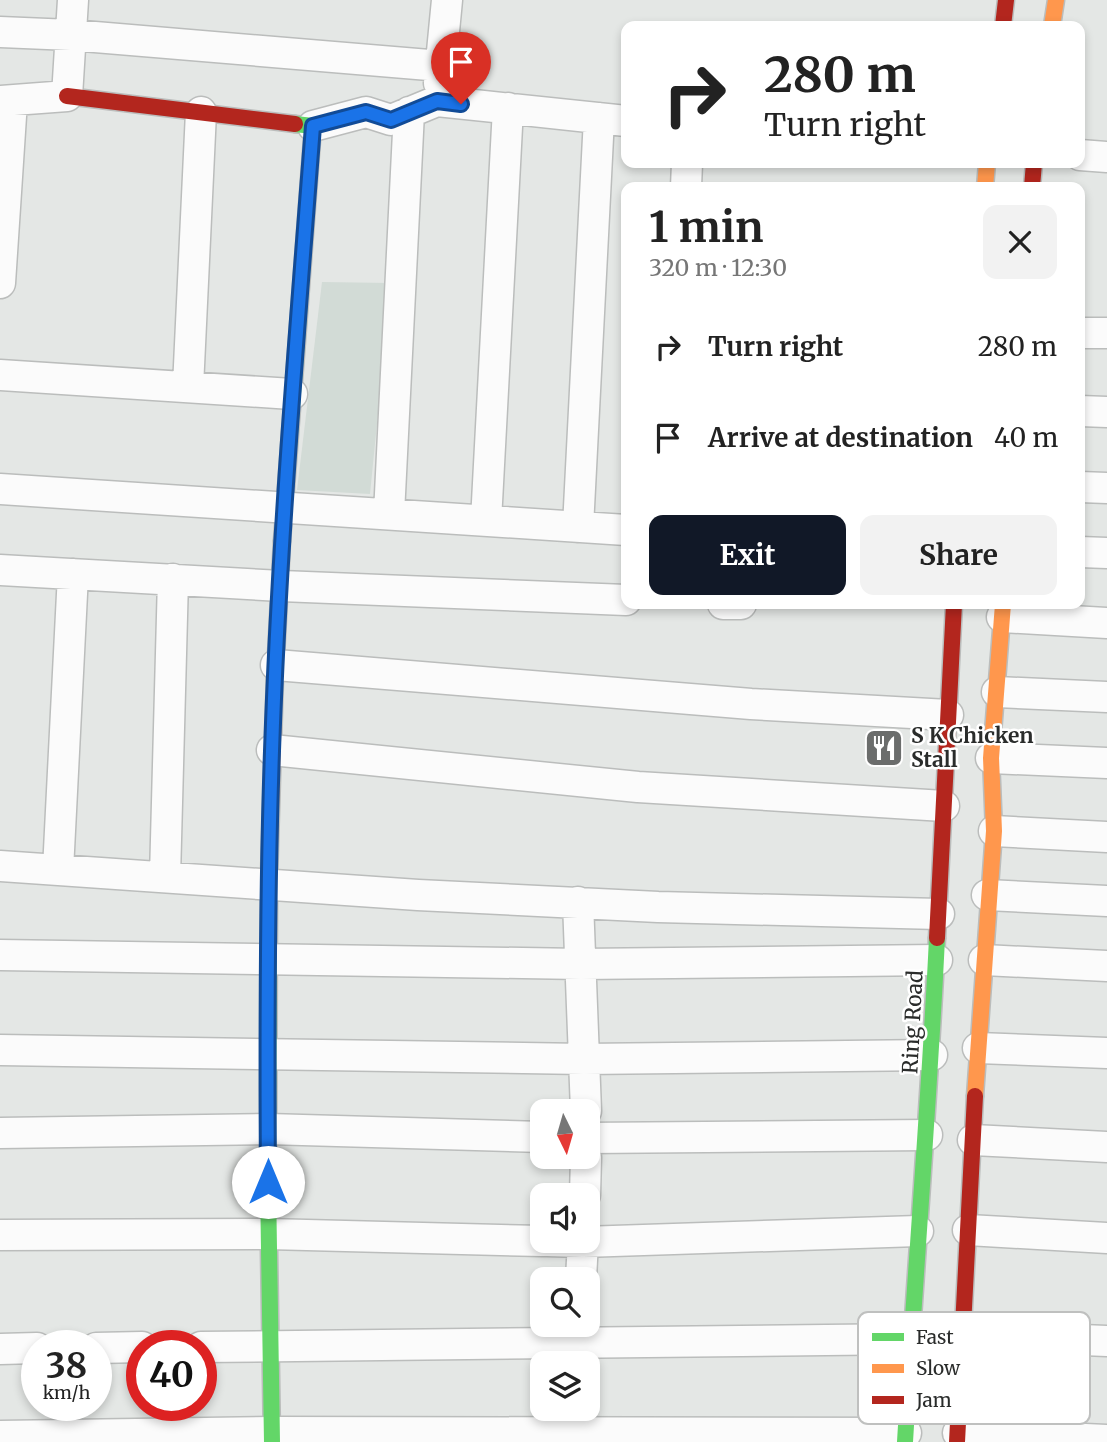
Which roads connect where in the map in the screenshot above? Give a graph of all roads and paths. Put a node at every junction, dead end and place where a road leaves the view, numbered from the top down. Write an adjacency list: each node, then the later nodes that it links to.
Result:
1 (73, 0): 8 (street)
2 (447, 0): 9 (street)
3 (1006, 0): 5 (main road)
4 (1056, 0): 6 (main road)
5 (1004, 21)
6 (1053, 21)
7 (0, 32): 8 (street)
8 (71, 35): 9 (street); 10 (street)
9 (440, 66): 12 (street)
10 (67, 96): 11 (street); 14 (main road)
11 (6, 101): 20 (street)
12 (437, 101): 13 (street); 15 (street)
13 (508, 108): 16 (street); 33 (street)
14 (201, 112): 17 (main road); 24 (street)
15 (409, 113): 17 (street); 32 (street)
16 (613, 120): 34 (street)
17 (313, 126): 25 (main road)
18 (1085, 155): 19 (street)
19 (1107, 157)
20 (0, 284)
21 (1085, 333): 22 (street)
22 (1107, 333)
23 (0, 375): 24 (street)
24 (188, 387): 25 (street)
25 (292, 394): 31 (main road)
26 (1085, 411): 27 (street)
27 (1107, 412)
28 (1085, 487): 29 (street)
29 (1107, 488)
30 (0, 489): 31 (street)
31 (284, 506): 32 (street); 41 (main road)
32 (389, 514): 33 (street)
33 (486, 521): 34 (street)
34 (578, 527): 35 (street)
35 (621, 530)
36 (1085, 552): 37 (street)
37 (1107, 553)
38 (0, 570): 39 (street)
39 (73, 574): 40 (street); 57 (street)
40 (173, 579): 41 (street); 58 (street)
41 (281, 586): 42 (street); 46 (main road)
42 (621, 600)
43 (954, 609): 49 (main road, Ring Road)
44 (1002, 611): 45 (street); 47 (main road)
45 (1107, 622)
46 (276, 665): 49 (street); 50 (main road)
47 (997, 692): 48 (street); 51 (main road)
48 (1107, 697)
49 (948, 715): 53 (main road, Ring Road)
50 (272, 750): 53 (street); 59 (main road)
51 (991, 758): 52 (street); 54 (main road)
52 (1107, 763)
53 (944, 806): 63 (main road, Ring Road)
54 (993, 831): 55 (street); 60 (main road)
55 (1107, 837)
56 (0, 866): 57 (street)
57 (58, 870): 58 (street)
58 (165, 877): 59 (street)
59 (268, 884): 62 (street); 65 (main road)
60 (987, 895): 61 (street); 67 (main road)
61 (1107, 901)
62 (578, 902): 63 (street); 68 (street)
63 (939, 914): 66 (main road, Ring Road)
64 (0, 955): 65 (street)
65 (267, 958): 68 (street); 73 (main road)
66 (937, 960): 68 (street); 74 (main road, Ring Road)
67 (984, 960): 69 (street); 70 (main road)
68 (581, 964): 75 (street)
69 (1107, 966)
70 (978, 1048): 72 (street); 82 (main road)
71 (0, 1050): 73 (street)
72 (1107, 1053)
73 (268, 1055): 75 (street); 77 (main road)
74 (932, 1055): 75 (street); 79 (main road, Ring Road)
75 (584, 1059): 76 (street)
76 (586, 1099)
77 (268, 1129): 78 (street); 80 (street); 86 (main road)
78 (0, 1133)
79 (927, 1135): 81 (street); 84 (main road, Ring Road)
80 (530, 1137)
81 (600, 1138)
82 (973, 1140): 83 (street); 85 (main road)
83 (1107, 1147)
84 (924, 1231): 90 (street); 91 (main road, Ring Road)
85 (962, 1231): 88 (street); 92 (main road)
86 (268, 1234): 87 (street); 89 (street); 95 (main road)
87 (0, 1235)
88 (1107, 1238)
89 (530, 1241)
90 (600, 1241)
91 (915, 1312)
92 (963, 1312)
93 (858, 1340): 94 (street)
94 (578, 1344): 95 (street)
95 (270, 1346): 96 (street); 101 (main road)
96 (217, 1347)
97 (21, 1348): 98 (street)
98 (0, 1349)
99 (573, 1428): 101 (street); 102 (street)
100 (0, 1436): 101 (street)
101 (272, 1437)
102 (906, 1438)
103 (958, 1438): 104 (street)
104 (1107, 1440)

